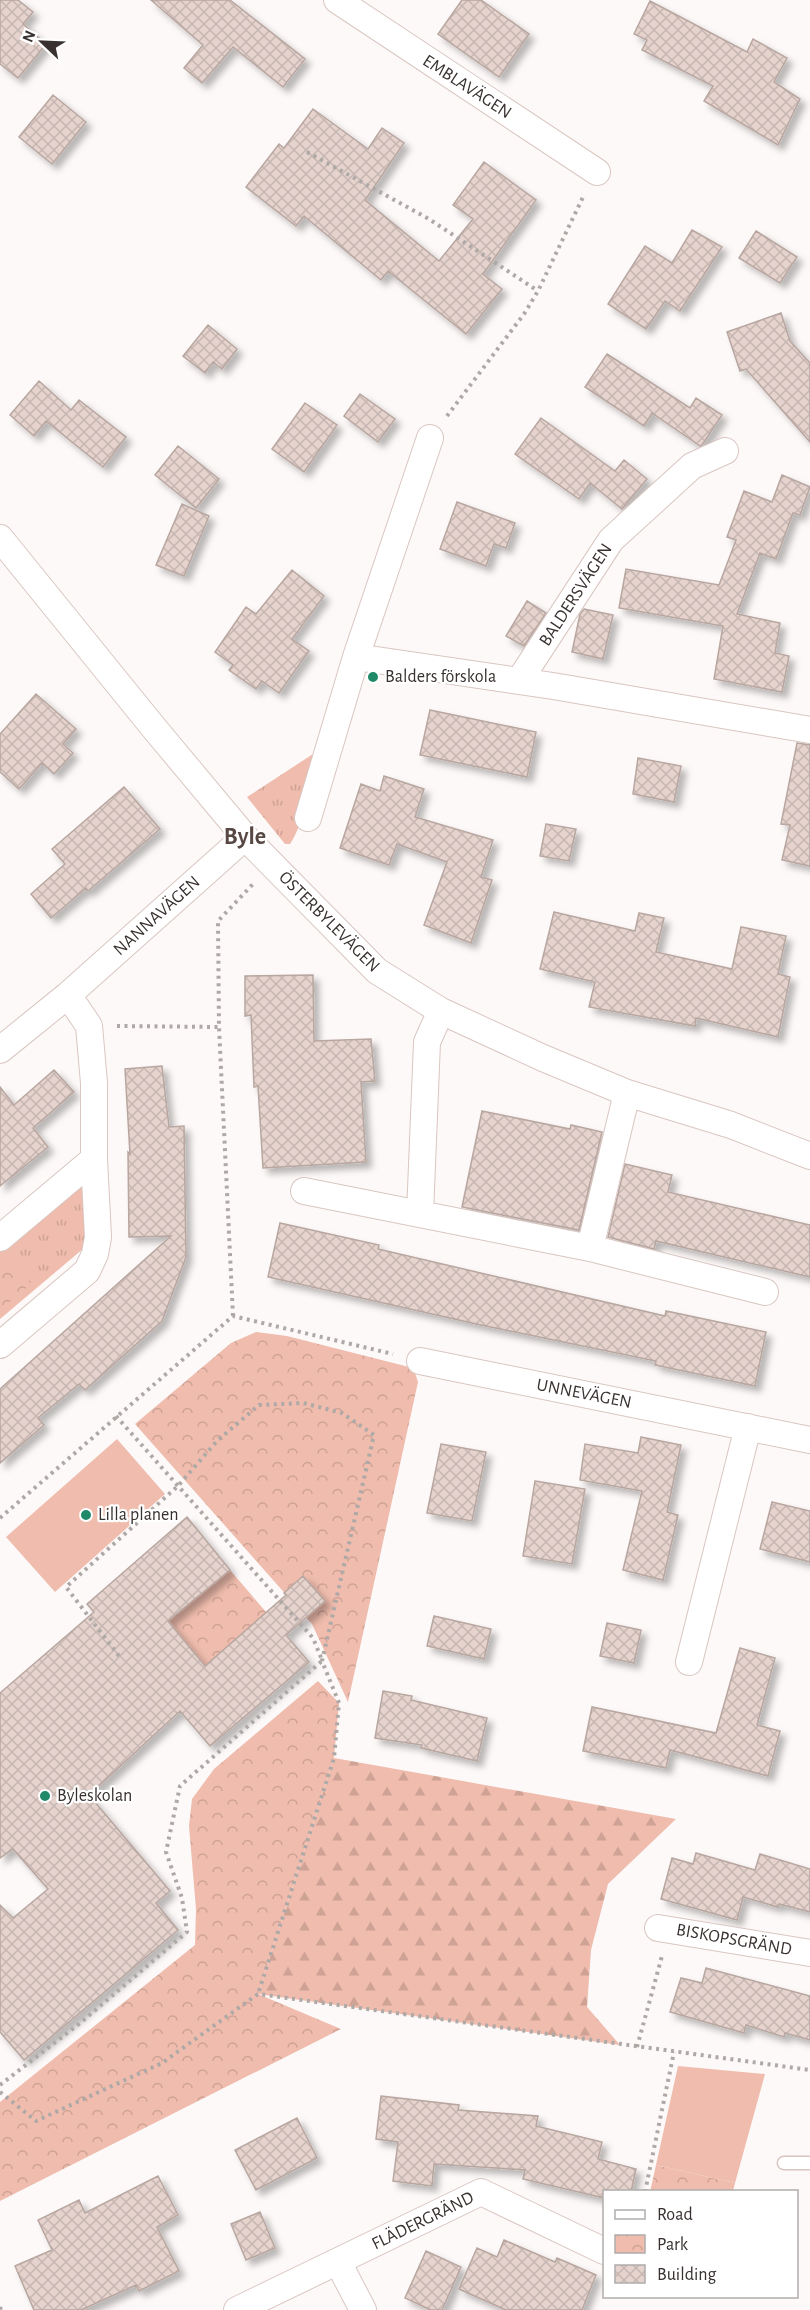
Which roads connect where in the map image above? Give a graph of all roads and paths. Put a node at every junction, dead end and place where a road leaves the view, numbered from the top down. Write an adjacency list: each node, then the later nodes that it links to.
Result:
1 (337, 0): 3 (street, EMBLAVÄGEN)
2 (307, 152): 4 (path)
3 (597, 172): 4 (path)
4 (538, 291): 5 (path)
5 (430, 438): 8 (street)
6 (726, 451): 9 (street, BALDERSVÄGEN)
7 (0, 538): 12 (street, ÖSTERBYLEVÄGEN)
8 (356, 657): 9 (street); 11 (street)
9 (519, 681): 10 (street)
10 (810, 730)
11 (308, 818)
12 (245, 837): 13 (street, ÖSTERBYLEVÄGEN); 14 (street, NANNAVÄGEN)
13 (271, 864): 15 (street, ÖSTERBYLEVÄGEN); 17 (path)
14 (68, 995): 16 (street); 18 (street, NANNAVÄGEN)
15 (441, 1011): 19 (street, ÖSTERBYLEVÄGEN); 23 (street)
16 (89, 1026): 17 (path); 21 (street)
17 (219, 1028): 27 (path)
18 (0, 1050)
19 (627, 1093): 20 (street, ÖSTERBYLEVÄGEN); 25 (street)
20 (810, 1156)
21 (94, 1158): 24 (street); 28 (street)
22 (304, 1191): 23 (street)
23 (420, 1214): 25 (street)
24 (0, 1238)
25 (590, 1248): 26 (street)
26 (765, 1292)
27 (233, 1316): 29 (path); 30 (path)
28 (0, 1345)
29 (420, 1361): 31 (street, UNNEVÄGEN)
30 (116, 1416): 33 (path); 34 (path)
31 (748, 1427): 32 (street, UNNEVÄGEN); 37 (street)
32 (810, 1440)
33 (178, 1486): 35 (path); 36 (path); 36 (path)
34 (0, 1518)
35 (118, 1656)
36 (322, 1661): 40 (path); 44 (path)
37 (689, 1662)
38 (664, 1929): 39 (street, BISKOPSGRÄND); 41 (path)
39 (810, 1953)
40 (258, 1994): 41 (path); 45 (path)
41 (637, 2047): 42 (path)
42 (674, 2052): 43 (path); 48 (path)
43 (810, 2070)
44 (0, 2085)
45 (0, 2092)
46 (784, 2163): 47 (lane)
47 (810, 2163)
48 (645, 2190)
49 (603, 2251): 50 (street, FLÄDERGRÄND)
50 (338, 2262): 51 (street, FLÄDERGRÄND); 52 (street)
51 (237, 2310)
52 (363, 2310)

